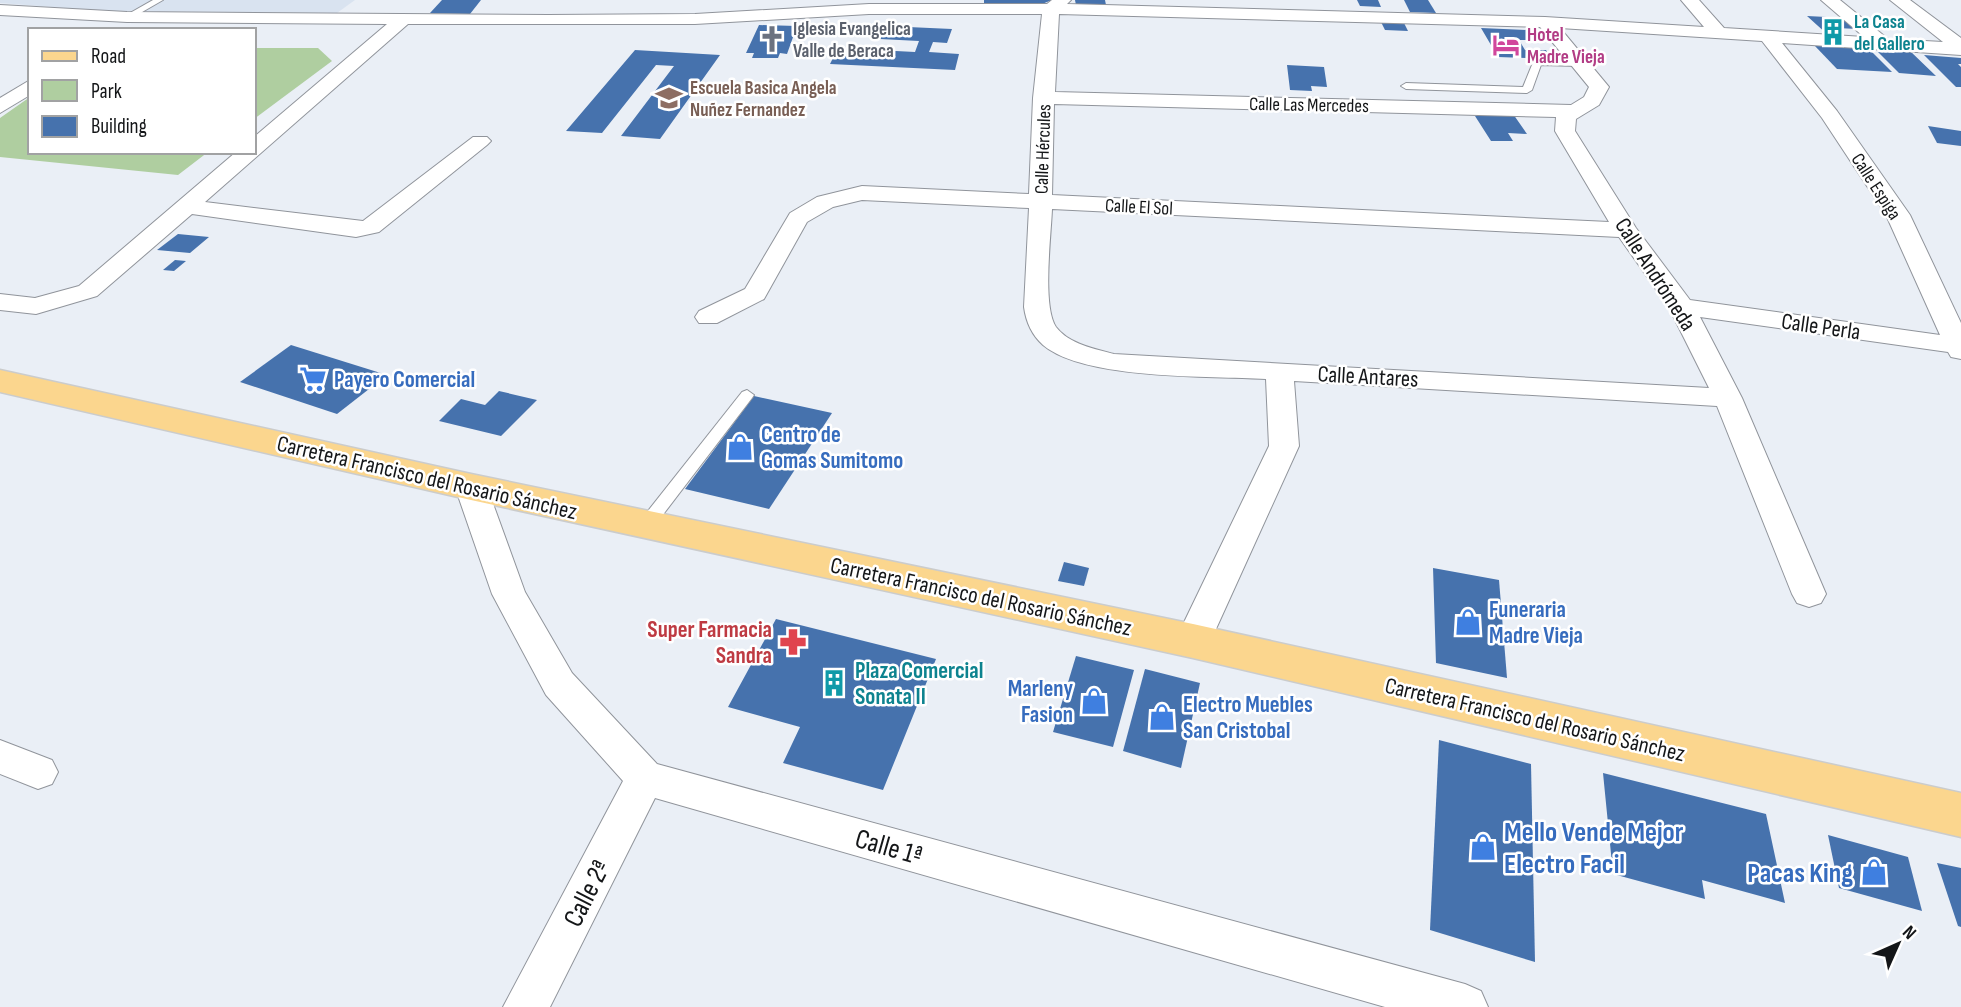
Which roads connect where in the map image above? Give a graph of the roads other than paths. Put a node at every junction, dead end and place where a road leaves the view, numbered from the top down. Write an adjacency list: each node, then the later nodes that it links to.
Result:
1 (159, 0): 11 (lane)
2 (562, 0): 14 (street)
3 (709, 0): 13 (street)
4 (1480, 0): 15 (street)
5 (1690, 0): 18 (street)
6 (1830, 0): 20 (street)
7 (1899, 0): 21 (street)
8 (870, 4): 9 (street); 13 (street)
9 (1057, 5): 15 (street); 25 (street, Calle Hércules)
10 (0, 10): 11 (street)
11 (127, 17): 12 (street); 17 (street)
12 (404, 19): 14 (street); 29 (street)
13 (695, 19): 14 (street)
14 (548, 20)
15 (1492, 20): 16 (street)
16 (1545, 23): 18 (street); 22 (street)
17 (112, 28)
18 (1718, 32): 19 (street)
19 (1768, 36): 20 (street); 38 (street, Calle Espiga)
20 (1883, 44): 21 (street)
21 (1961, 48)
22 (1578, 63): 23 (lane); 27 (street)
23 (1406, 86)
24 (28, 87): 26 (street)
25 (1043, 98): 27 (street, Calle Las Mercedes); 31 (street, Calle Hércules)
26 (0, 107)
27 (1574, 111): 33 (street, Calle Andrómeda)
28 (480, 141): 32 (street)
29 (256, 146)
30 (247, 154): 32 (street)
31 (1040, 202): 33 (street, Calle El Sol); 35 (street, Calle Hércules); 37 (street, Calle El Sol)
32 (187, 206): 34 (street)
33 (1626, 230): 36 (street, Calle Andrómeda)
34 (0, 302)
35 (1038, 304): 39 (street, Calle Antares)
36 (1682, 307): 38 (street, Calle Perla); 42 (street, Calle Andrómeda)
37 (708, 317)
38 (1960, 348)
39 (1279, 371): 42 (street, Calle Antares); 46 (street)
40 (0, 381): 43 (main road, Carretera Francisco del Rosario Sánchez)
41 (747, 395): 44 (lane)
42 (1728, 398): 45 (street, Calle Andrómeda)
43 (471, 487): 44 (main road, Carretera Francisco del Rosario Sánchez); 49 (street)
44 (646, 525): 46 (main road, Carretera Francisco del Rosario Sánchez)
45 (1809, 594)
46 (1193, 641): 50 (main road, Carretera Francisco del Rosario Sánchez)
47 (0, 757): 48 (street)
48 (38, 772)
49 (645, 778): 51 (street, Calle 2ª); 52 (street, Calle 1ª)
50 (1961, 815)
51 (526, 1007)
52 (1465, 1007)

